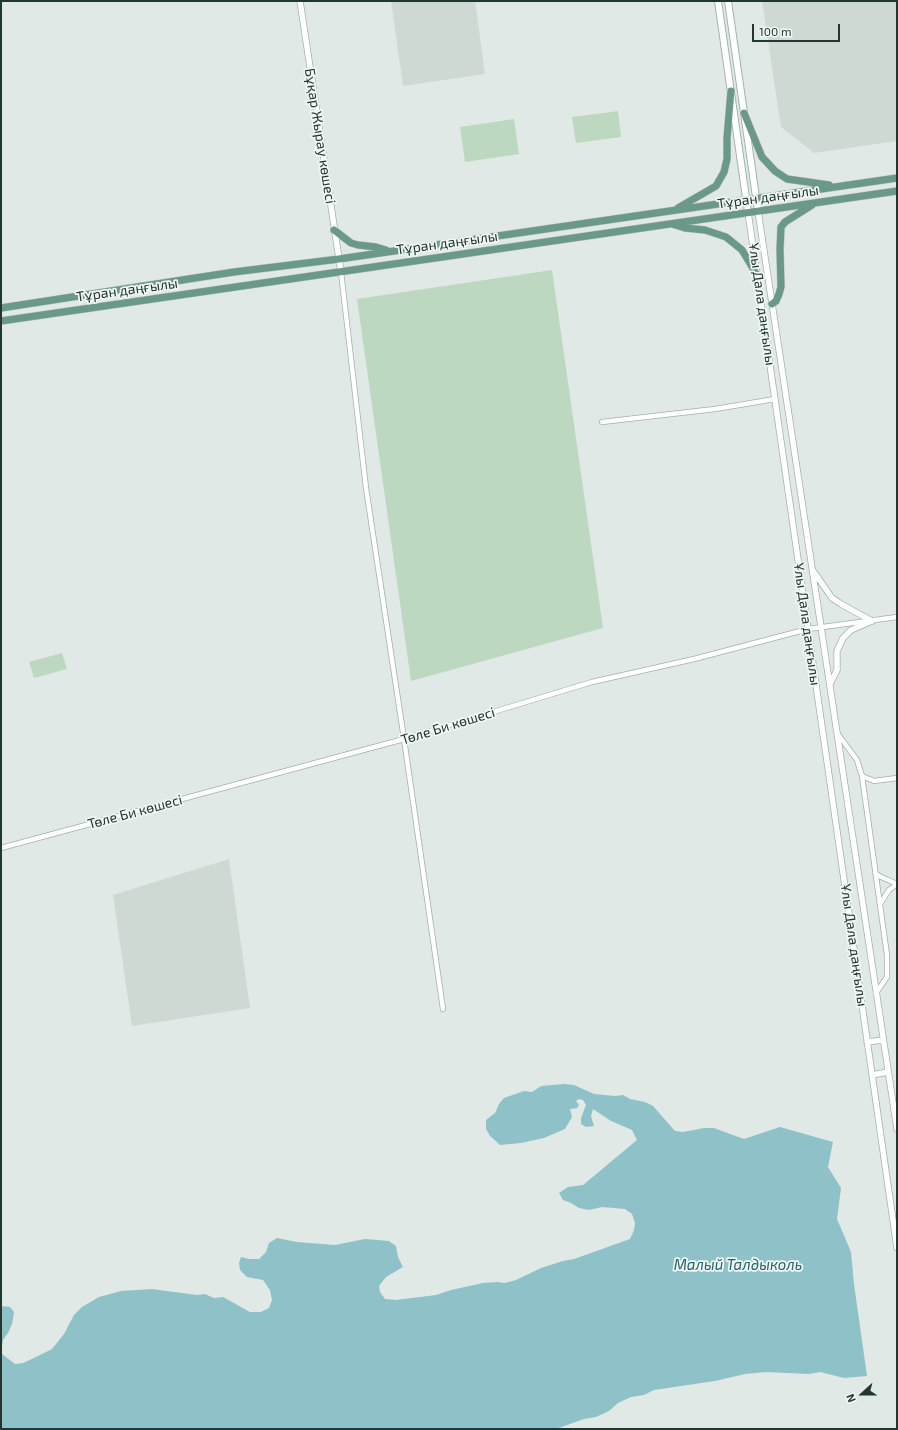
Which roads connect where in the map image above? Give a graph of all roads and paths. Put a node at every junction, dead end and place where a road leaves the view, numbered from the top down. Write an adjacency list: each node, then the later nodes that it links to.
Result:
1 (300, 1): 16 (street, Бұқар Жырау көшесі)
2 (718, 1): 4 (main road, Ұлы Дала даңғылы)
3 (728, 1): 5 (main road, Ұлы Дала даңғылы)
4 (731, 91): 10 (main road, Ұлы Дала даңғылы); 12 (main road)
5 (744, 112): 7 (main road); 9 (main road, Ұлы Дала даңғылы)
6 (897, 178): 7 (main road, Тұран даңғылы)
7 (839, 186): 9 (main road, Тұран даңғылы)
8 (897, 191): 11 (main road, Тұран даңғылы)
9 (757, 198): 10 (main road, Тұран даңғылы); 13 (main road, Ұлы Дала даңғылы)
10 (747, 200): 12 (main road, Тұран даңғылы); 14 (main road, Ұлы Дала даңғылы)
11 (814, 204): 13 (main road, Тұран даңғылы); 21 (main road)
12 (674, 210): 17 (main road, Тұран даңғылы)
13 (758, 211): 14 (main road, Тұран даңғылы); 21 (street, Ұлы Дала даңғылы)
14 (748, 212): 15 (main road, Тұран даңғылы); 20 (street, Ұлы Дала даңғылы)
15 (670, 224): 19 (main road, Тұран даңғылы); 20 (main road)
16 (334, 230): 17 (main road); 18 (street, Бұқар Жырау көшесі)
17 (388, 251): 18 (main road, Тұран даңғылы)
18 (339, 259): 19 (street, Бұқар Жырау көшесі); 22 (main road, Тұран даңғылы)
19 (340, 272): 23 (main road, Тұран даңғылы); 33 (street)
20 (757, 275): 24 (street, Ұлы Дала даңғылы)
21 (772, 304): 26 (street, Ұлы Дала даңғылы)
22 (1, 308)
23 (1, 321)
24 (775, 399): 25 (street); 30 (street, Ұлы Дала даңғылы)
25 (602, 422)
26 (812, 570): 28 (street); 29 (street, Ұлы Дала даңғылы)
27 (897, 617): 28 (street, Төле Би көшесі)
28 (872, 621): 29 (street, Төле Би көшесі); 31 (street)
29 (821, 627): 30 (street, Төле Би көшесі); 31 (street, Ұлы Дала даңғылы)
30 (808, 629): 33 (street, Төле Би көшесі); 43 (street, Ұлы Дала даңғылы)
31 (830, 685): 32 (street, Ұлы Дала даңғылы)
32 (837, 733): 34 (street); 40 (street, Ұлы Дала даңғылы)
33 (404, 739): 36 (street, Төле Би көшесі); 41 (street)
34 (862, 776): 35 (street); 37 (street)
35 (897, 778)
36 (1, 848)
37 (875, 873): 38 (street); 39 (street)
38 (897, 884): 39 (street)
39 (880, 904): 40 (street)
40 (876, 993): 42 (street, Ұлы Дала даңғылы)
41 (442, 1009)
42 (883, 1040): 43 (street); 44 (street, Ұлы Дала даңғылы)
43 (867, 1042): 45 (street, Ұлы Дала даңғылы)
44 (888, 1072): 45 (street); 46 (street, Ұлы Дала даңғылы)
45 (872, 1075): 47 (street, Ұлы Дала даңғылы)
46 (897, 1129)
47 (897, 1248)

